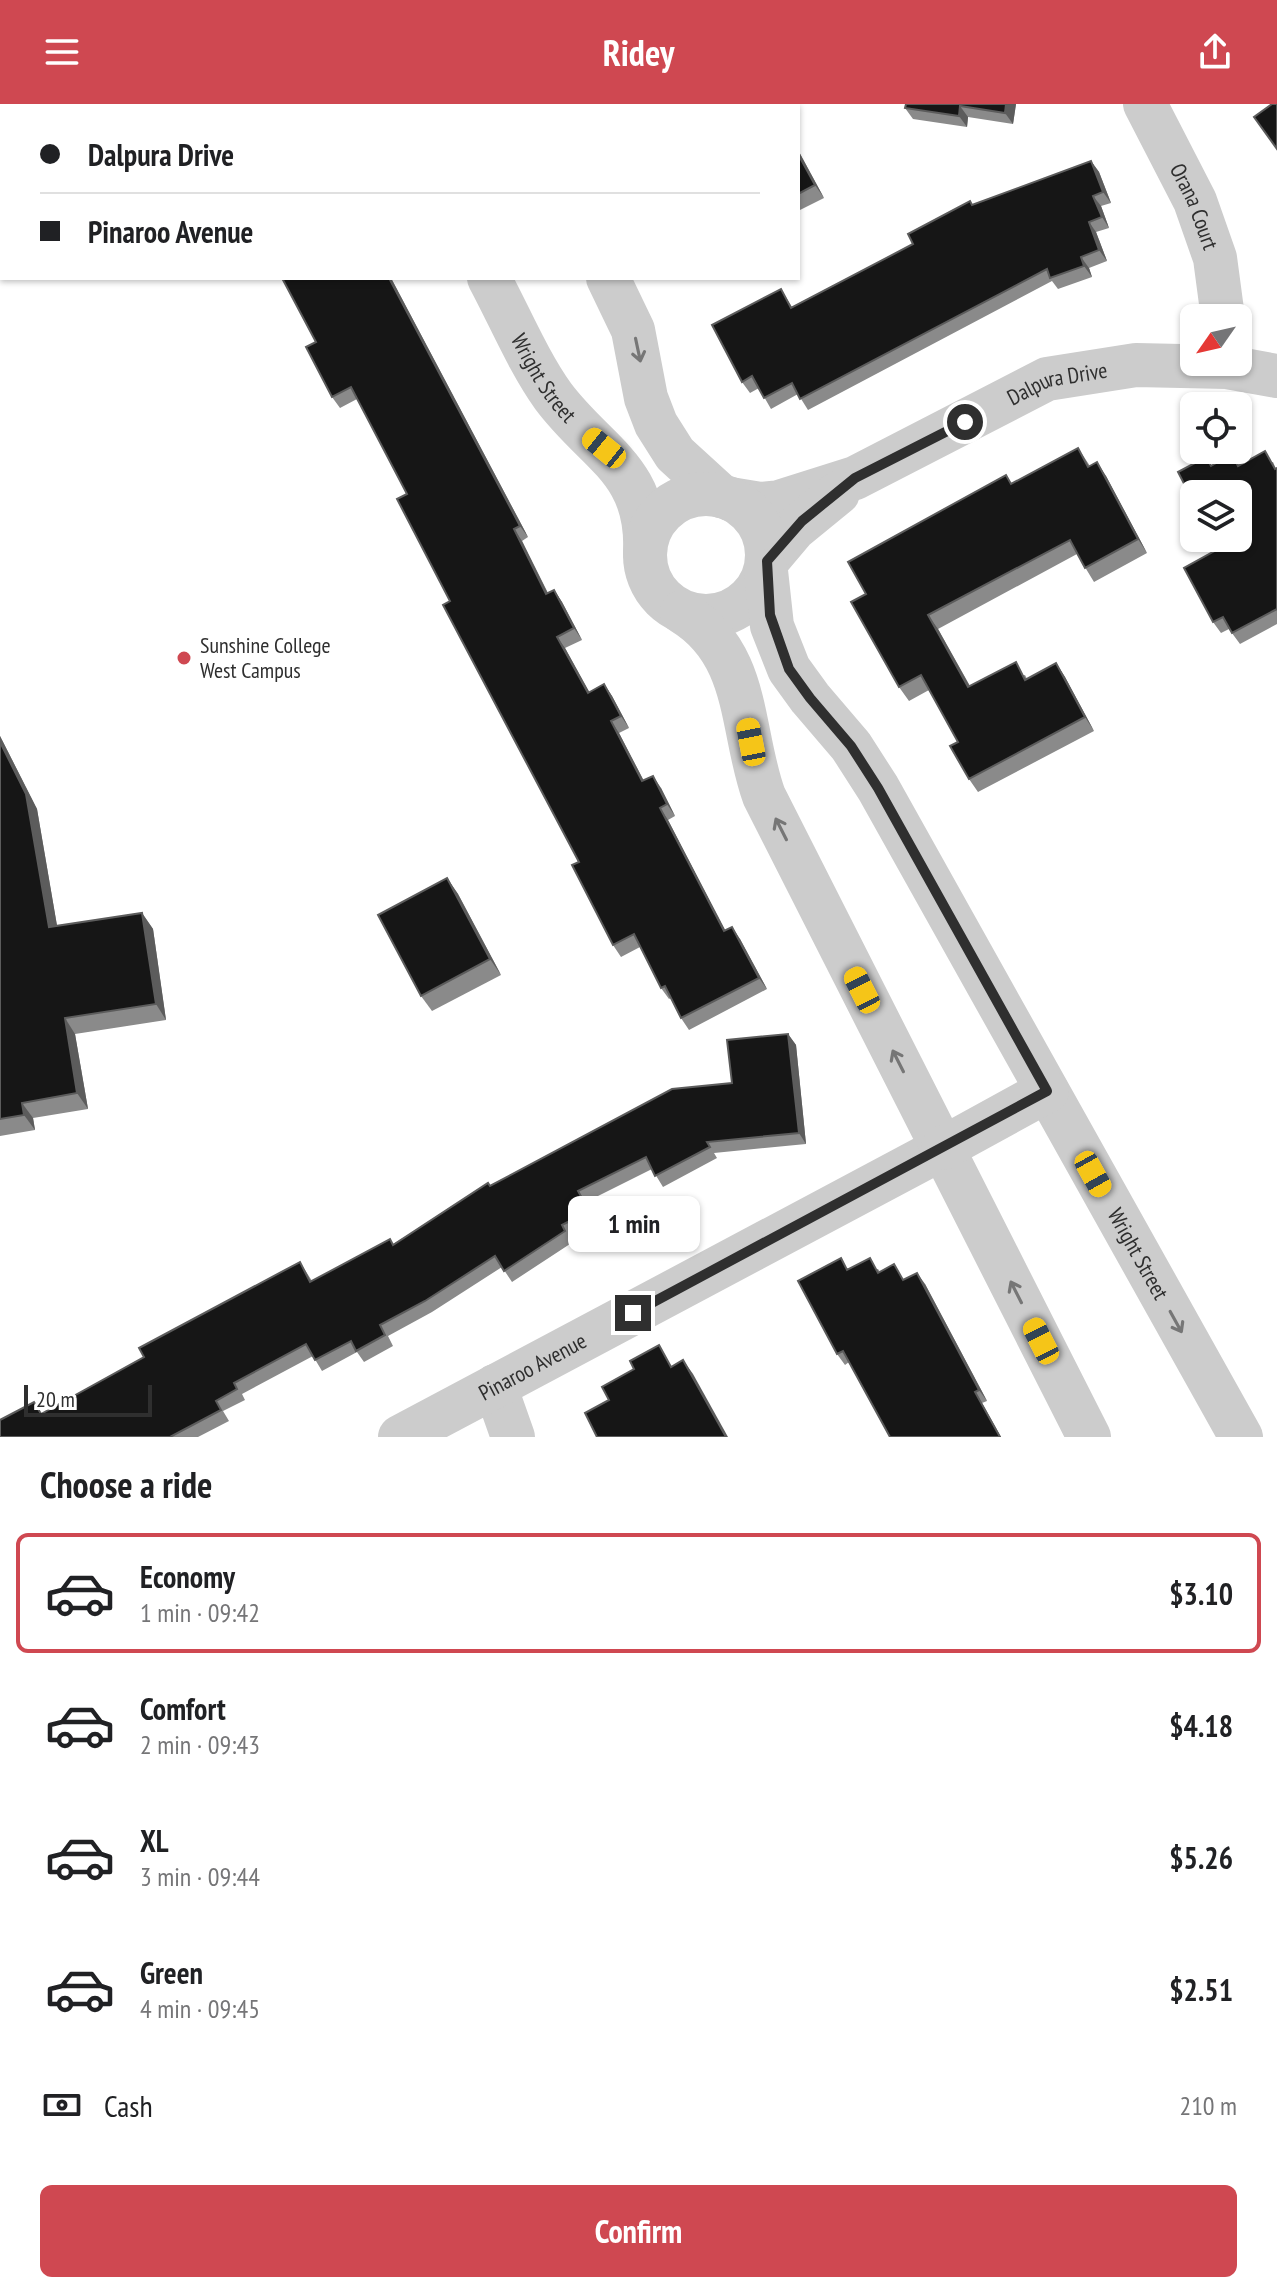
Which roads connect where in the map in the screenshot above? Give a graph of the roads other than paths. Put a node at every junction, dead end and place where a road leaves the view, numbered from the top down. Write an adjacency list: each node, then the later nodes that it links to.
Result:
1 (1145, 104): 4 (street, Orana Court)
2 (490, 280): 10 (street, Wright Street)
3 (609, 280): 9 (street, one-way to 9)
4 (1221, 304)
5 (1180, 365): 8 (street, Dalpura Drive)
6 (1252, 370): 7 (street, Dalpura Drive)
7 (1277, 376)
8 (855, 478): 9 (street, Dalpura Drive); 11 (street, Dalpura Drive)
9 (726, 498): 10 (street); 11 (street)
10 (645, 553): 12 (street)
11 (766, 566): 12 (street); 13 (street, Wright Street)
12 (682, 612): 14 (street, one-way to 12)
13 (1047, 1091): 14 (street, Pinaroo Avenue); 20 (street, Wright Street, one-way to 20)
14 (943, 1148): 15 (street, Pinaroo Avenue); 19 (street, one-way to 14)
15 (495, 1386): 16 (street, Pinaroo Avenue); 18 (street)
16 (467, 1422): 17 (street, Pinaroo Avenue)
17 (400, 1437)
18 (513, 1437)
19 (1089, 1437)
20 (1241, 1437)

